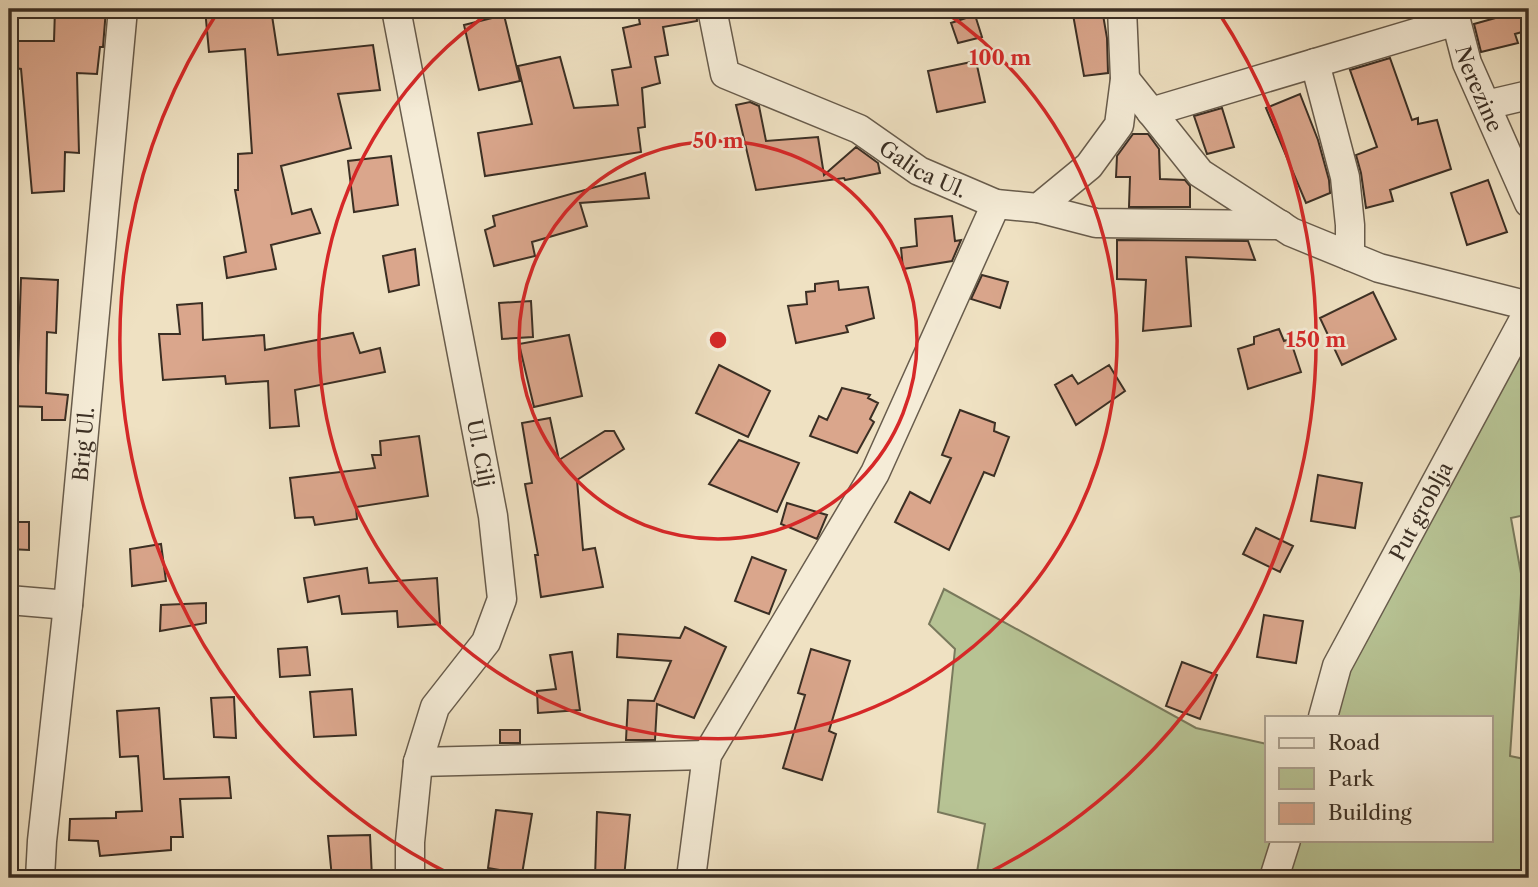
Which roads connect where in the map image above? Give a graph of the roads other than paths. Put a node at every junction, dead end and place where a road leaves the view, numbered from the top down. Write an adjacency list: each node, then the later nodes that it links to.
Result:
1 (123, 9): 18 (street, Brig Ul.)
2 (396, 9): 21 (street, Ul. Cilj)
3 (712, 9): 12 (street, Galica Ul.)
4 (1122, 9): 7 (street)
5 (1455, 15): 6 (street); 9 (street, Nerezine)
6 (1315, 63): 10 (street); 15 (street)
7 (1125, 79): 10 (street); 13 (street)
8 (1529, 95): 9 (street)
9 (1486, 105): 11 (street, Nerezine)
10 (1151, 112): 14 (street)
11 (1529, 203)
12 (996, 204): 13 (street, Galica Ul.); 20 (street)
13 (1038, 208): 14 (street, Galica Ul.)
14 (1281, 225): 15 (street)
15 (1350, 256): 16 (street)
16 (1529, 308): 19 (street, Put groblja)
17 (9, 600): 18 (street)
18 (68, 605): 23 (street, Brig Ul.)
19 (1324, 716)
20 (706, 755): 21 (street); 25 (street)
21 (418, 762): 24 (street, Ul. Cilj)
22 (1285, 842): 26 (street)
23 (40, 878)
24 (410, 878)
25 (691, 878)
26 (1274, 878)

